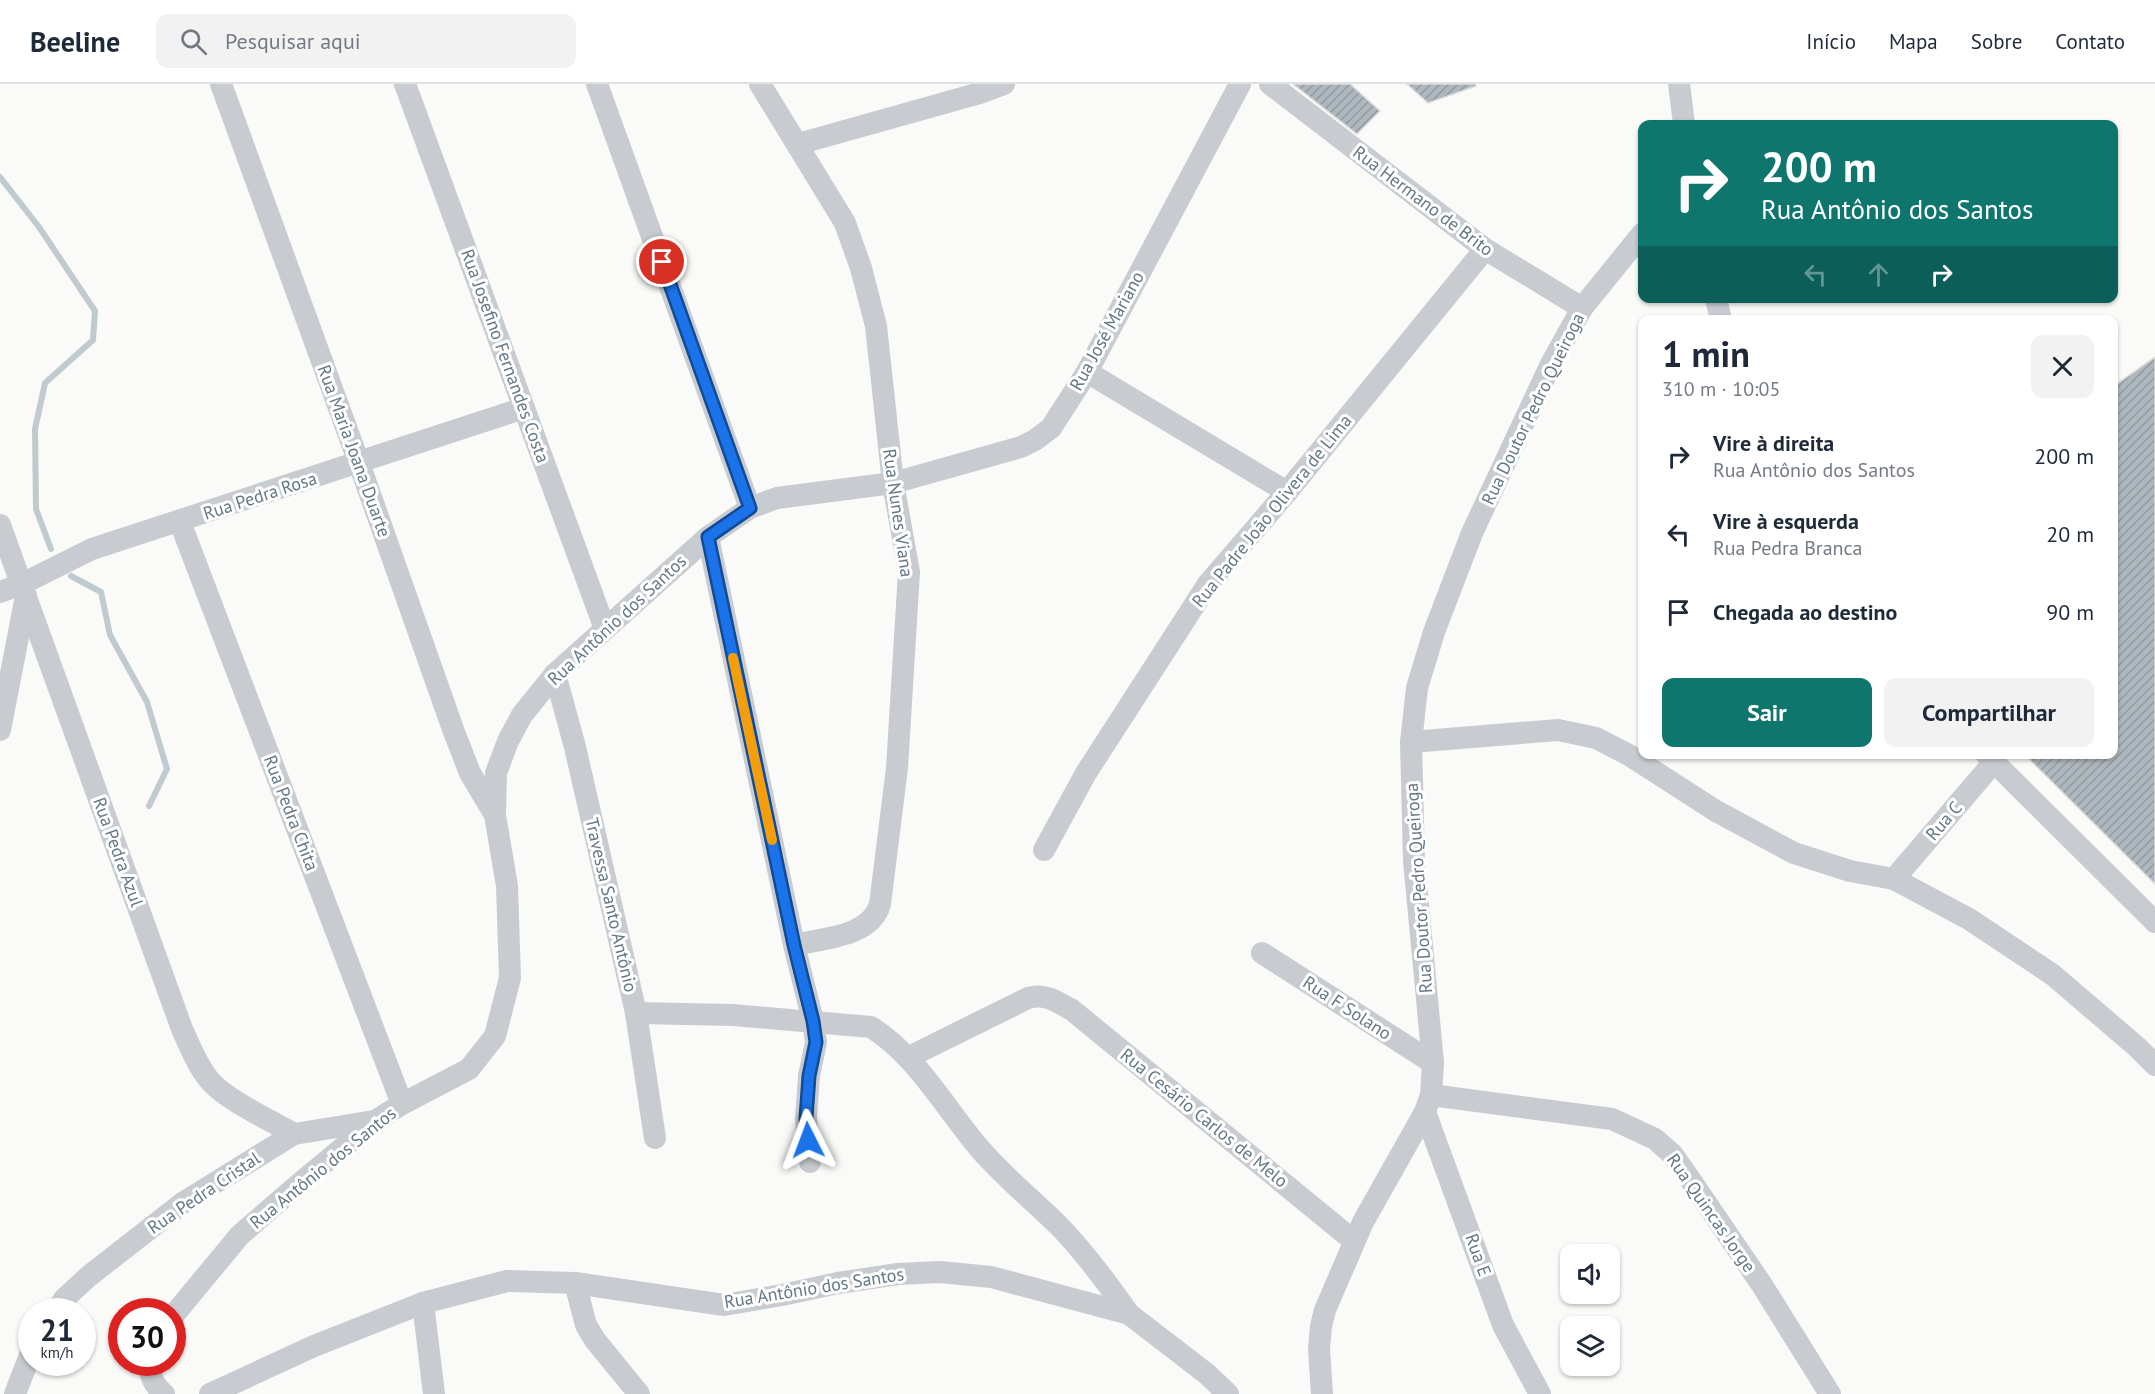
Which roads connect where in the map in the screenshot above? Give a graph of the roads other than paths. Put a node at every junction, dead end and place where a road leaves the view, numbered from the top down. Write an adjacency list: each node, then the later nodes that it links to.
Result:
1 (221, 84): 16 (street, Rua Maria Joana Duarte)
2 (405, 84): 15 (street, Rua Josefino Fernandes Costa)
3 (597, 84): 19 (street)
4 (760, 84): 10 (street, Rua Nunes Viana)
5 (1004, 84): 10 (street)
6 (1240, 84): 14 (street, Rua José Mariano)
7 (1270, 84): 12 (street, Rua Hermano de Brito)
8 (1679, 84): 9 (street)
9 (1684, 120)
10 (798, 144): 17 (street, Rua Nunes Viana)
11 (1638, 239): 13 (street, Rua Doutor Pedro Queiroga)
12 (1485, 249): 13 (street, Rua Hermano de Brito); 18 (street, Rua Padre João Olivera de Lima)
13 (1582, 308): 28 (street, Rua Doutor Pedro Queiroga)
14 (1087, 372): 17 (street, Rua José Mariano); 18 (street)
15 (524, 408): 16 (street, Rua Pedra Rosa); 25 (street, Rua Josefino Fernandes Costa)
16 (359, 463): 20 (street, Rua Pedra Rosa); 31 (street, Rua Maria Joana Duarte)
17 (893, 483): 19 (street, Rua Antônio dos Santos); 35 (street, Rua Nunes Viana)
18 (1287, 492): 32 (street, Rua Padre João Olivera de Lima)
19 (750, 508): 22 (street, Rua Antônio dos Santos)
20 (180, 522): 23 (street, Rua Pedra Rosa); 43 (street, Rua Pedra Chita)
21 (0, 525): 23 (street, Rua Pedra Azul)
22 (708, 537): 25 (street, Rua Antônio dos Santos); 35 (street)
23 (24, 590): 24 (street, Rua Pedra Rosa); 27 (street); 45 (street, Rua Pedra Azul)
24 (0, 592)
25 (604, 629): 26 (street, Rua Antônio dos Santos)
26 (555, 674): 31 (street, Rua Antônio dos Santos); 37 (street, Travessa Santo Antônio)
27 (0, 730)
28 (1411, 742): 33 (street); 40 (street, Rua Doutor Pedro Queiroga)
29 (1989, 759): 33 (street, Rua C)
30 (1991, 759): 34 (street)
31 (495, 815): 43 (street, Rua Antônio dos Santos)
32 (1044, 850)
33 (1894, 879): 41 (street)
34 (2155, 922)
35 (794, 945): 38 (street)
36 (1262, 953): 40 (street, Rua F Solano)
37 (636, 1014): 38 (street); 46 (street, Travessa Santo Antônio)
38 (813, 1021): 39 (street); 47 (street)
39 (909, 1057): 48 (street, Rua Cesário Carlos de Melo); 53 (street)
40 (1433, 1063): 42 (street, Rua Doutor Pedro Queiroga)
41 (2155, 1065)
42 (1428, 1103): 48 (street, Rua Doutor Pedro Queiroga); 63 (street, Rua E); 64 (street, Rua Quincas Jorge)
43 (402, 1104): 44 (street, Rua Antônio dos Santos)
44 (375, 1121): 45 (street, Rua Pedra Cristal); 51 (street, Rua Antônio dos Santos)
45 (294, 1134): 50 (street, Rua Pedra Cristal)
46 (655, 1138)
47 (810, 1162)
48 (1354, 1241): 62 (street, Rua Doutor Pedro Queiroga)
49 (575, 1283): 52 (street, Rua Antônio dos Santos); 53 (street, Rua Antônio dos Santos); 60 (street)
50 (65, 1298)
51 (186, 1300)
52 (423, 1303): 58 (street, Rua Antônio dos Santos); 59 (street)
53 (1129, 1314): 61 (street, Rua Antônio dos Santos)
54 (22, 1376): 56 (street)
55 (151, 1376): 57 (street)
56 (15, 1394)
57 (164, 1394)
58 (210, 1394)
59 (434, 1394)
60 (639, 1394)
61 (1227, 1394)
62 (1322, 1394)
63 (1540, 1394)
64 (1830, 1394)

